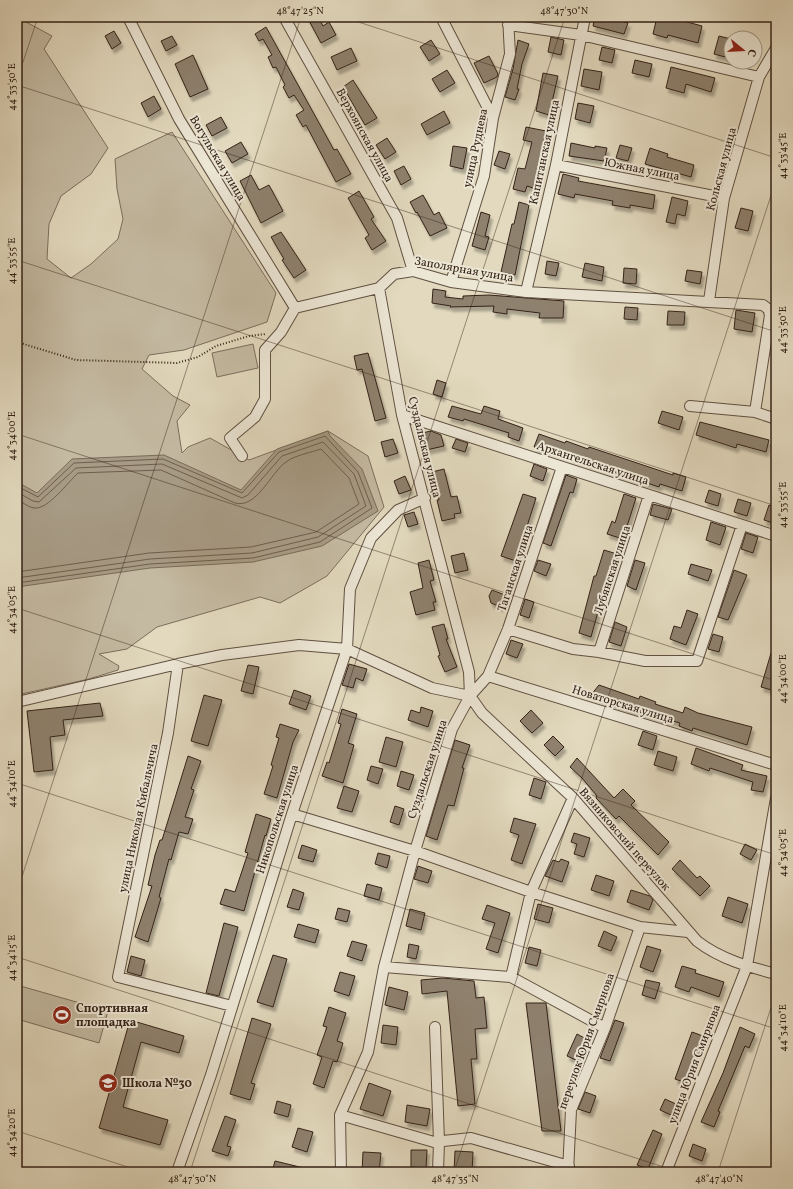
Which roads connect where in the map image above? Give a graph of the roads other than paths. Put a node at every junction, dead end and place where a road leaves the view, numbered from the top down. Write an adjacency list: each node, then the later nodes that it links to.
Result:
1 (128, 17): 17 (street, Вогульская улица)
2 (284, 17): 12 (street, Верхоянская улица)
3 (442, 17): 9 (street)
4 (585, 17): 6 (street, Капитанская улица)
5 (508, 21): 6 (street); 9 (street, улица Руднева)
6 (581, 35): 8 (street); 10 (street, Капитанская улица)
7 (776, 48): 8 (street, Кольская улица)
8 (759, 77): 11 (street, Кольская улица)
9 (493, 118): 13 (street, улица Руднева)
10 (556, 165): 11 (street, Южная улица); 15 (street, Капитанская улица)
11 (724, 198): 16 (street, Кольская улица)
12 (413, 271): 13 (street, Заполярная улица); 14 (street, Заполярная улица)
13 (451, 282): 15 (street, Заполярная улица)
14 (379, 288): 17 (street, Заполярная улица); 20 (street, Суздальская улица)
15 (526, 292): 16 (street, Заполярная улица)
16 (709, 301): 19 (street, Заполярная улица)
17 (295, 308): 22 (street)
18 (690, 406): 19 (street)
19 (755, 412): 21 (street)
20 (402, 415): 23 (street, Архангельская улица); 25 (street, Суздальская улица)
21 (776, 418)
22 (242, 456)
23 (562, 467): 24 (street, Архангельская улица); 28 (street, Таганская улица)
24 (649, 496): 26 (street, Архангельская улица); 30 (street, Лубянская улица)
25 (425, 498): 29 (street, Никопольская улица); 33 (street, Суздальская улица)
26 (742, 525): 27 (street, Архангельская улица); 30 (street)
27 (776, 536)
28 (508, 629): 30 (street); 32 (street, Таганская улица)
29 (347, 649): 31 (street); 33 (street); 38 (street, Никопольская улица)
30 (599, 652)
31 (178, 664): 34 (street); 47 (street, улица Николая Кибальчича)
32 (488, 676): 33 (street); 35 (street, Новаторская улица)
33 (470, 696): 36 (street, Вязниковский переулок); 39 (street, Суздальская улица)
34 (17, 702)
35 (776, 765)
36 (573, 798): 40 (street); 42 (street, Вязниковский переулок)
37 (776, 798): 43 (street, улица Юрия Смирнова)
38 (292, 814): 39 (street); 47 (street, Никопольская улица)
39 (414, 851): 40 (street); 44 (street, Суздальская улица)
40 (531, 892): 41 (street); 46 (street)
41 (640, 927): 42 (street); 49 (street, переулок Юрия Смирнова)
42 (688, 932): 43 (street, Вязниковский переулок)
43 (746, 966): 45 (street, Вязниковский переулок); 56 (street, улица Юрия Смирнова)
44 (384, 967): 46 (street); 50 (street, Суздальская улица)
45 (776, 974)
46 (512, 977): 49 (street)
47 (232, 1006): 53 (street, Никопольская улица)
48 (435, 1027): 51 (street)
49 (605, 1028): 52 (street, переулок Юрия Смирнова)
50 (340, 1115): 51 (street); 54 (street)
51 (439, 1142): 52 (street); 55 (street)
52 (569, 1169)
53 (177, 1172)
54 (341, 1172)
55 (438, 1172)
56 (666, 1172)

